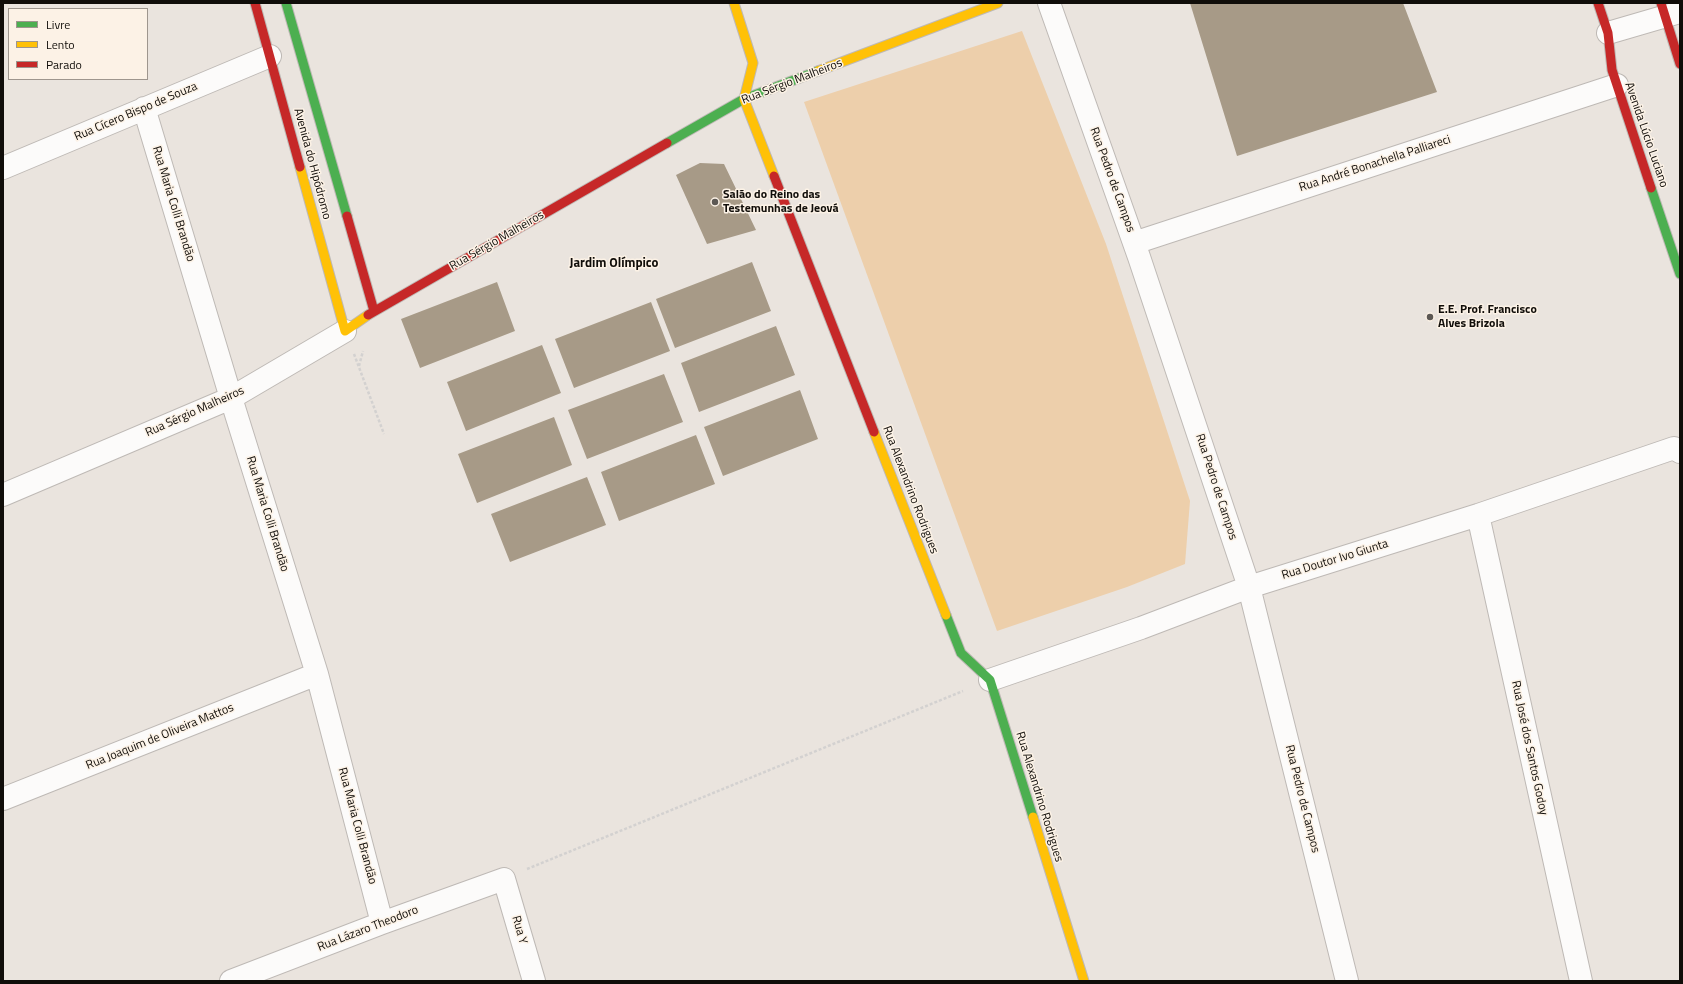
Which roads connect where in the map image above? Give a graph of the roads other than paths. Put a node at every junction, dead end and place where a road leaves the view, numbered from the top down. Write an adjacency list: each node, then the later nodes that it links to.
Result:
1 (254, 3): 9 (street, Avenida do Hipódromo)
2 (286, 3): 17 (street, Avenida do Hipódromo)
3 (734, 3): 12 (street)
4 (998, 3): 12 (street, Rua Sérgio Malheiros)
5 (1049, 3): 15 (street, Rua Pedro de Campos)
6 (1598, 3): 8 (street, Avenida Lúcio Luciano)
7 (1669, 10): 8 (street); 10 (street)
8 (1608, 33): 11 (street, Avenida Lúcio Luciano)
9 (270, 56): 13 (street, Rua Cícero Bispo de Souza); 18 (street, Avenida do Hipódromo)
10 (1680, 64)
11 (1617, 85): 15 (street, Rua André Bonachella Palliareci); 16 (street, Avenida Lúcio Luciano)
12 (744, 99): 17 (street, Rua Sérgio Malheiros); 25 (street, Rua Alexandrino Rodrigues)
13 (144, 108): 14 (street, Rua Cícero Bispo de Souza); 19 (street, Rua Maria Colli Brandão)
14 (3, 168)
15 (1134, 243): 23 (street, Rua Pedro de Campos)
16 (1680, 274)
17 (374, 311): 18 (street, Rua Sérgio Malheiros)
18 (345, 331): 19 (street, Rua Sérgio Malheiros)
19 (231, 398): 21 (street, Rua Sérgio Malheiros); 24 (street, Rua Maria Colli Brandão)
20 (1680, 452): 22 (street, Rua Doutor Ivo Giunta)
21 (3, 495)
22 (1478, 515): 23 (street, Rua Doutor Ivo Giunta); 33 (street, Rua José dos Santos Godoy)
23 (1249, 587): 25 (street, Rua Doutor Ivo Giunta); 32 (street, Rua Pedro de Campos)
24 (317, 674): 26 (street, Rua Joaquim de Oliveira Mattos); 28 (street, Rua Maria Colli Brandão)
25 (990, 680): 31 (street, Rua Alexandrino Rodrigues)
26 (3, 799)
27 (504, 878): 28 (street, Rua Lázaro Theodoro); 30 (street, Rua Y)
28 (382, 923): 29 (street, Rua Lázaro Theodoro)
29 (231, 981)
30 (534, 981)
31 (1084, 981)
32 (1347, 981)
33 (1581, 981)

